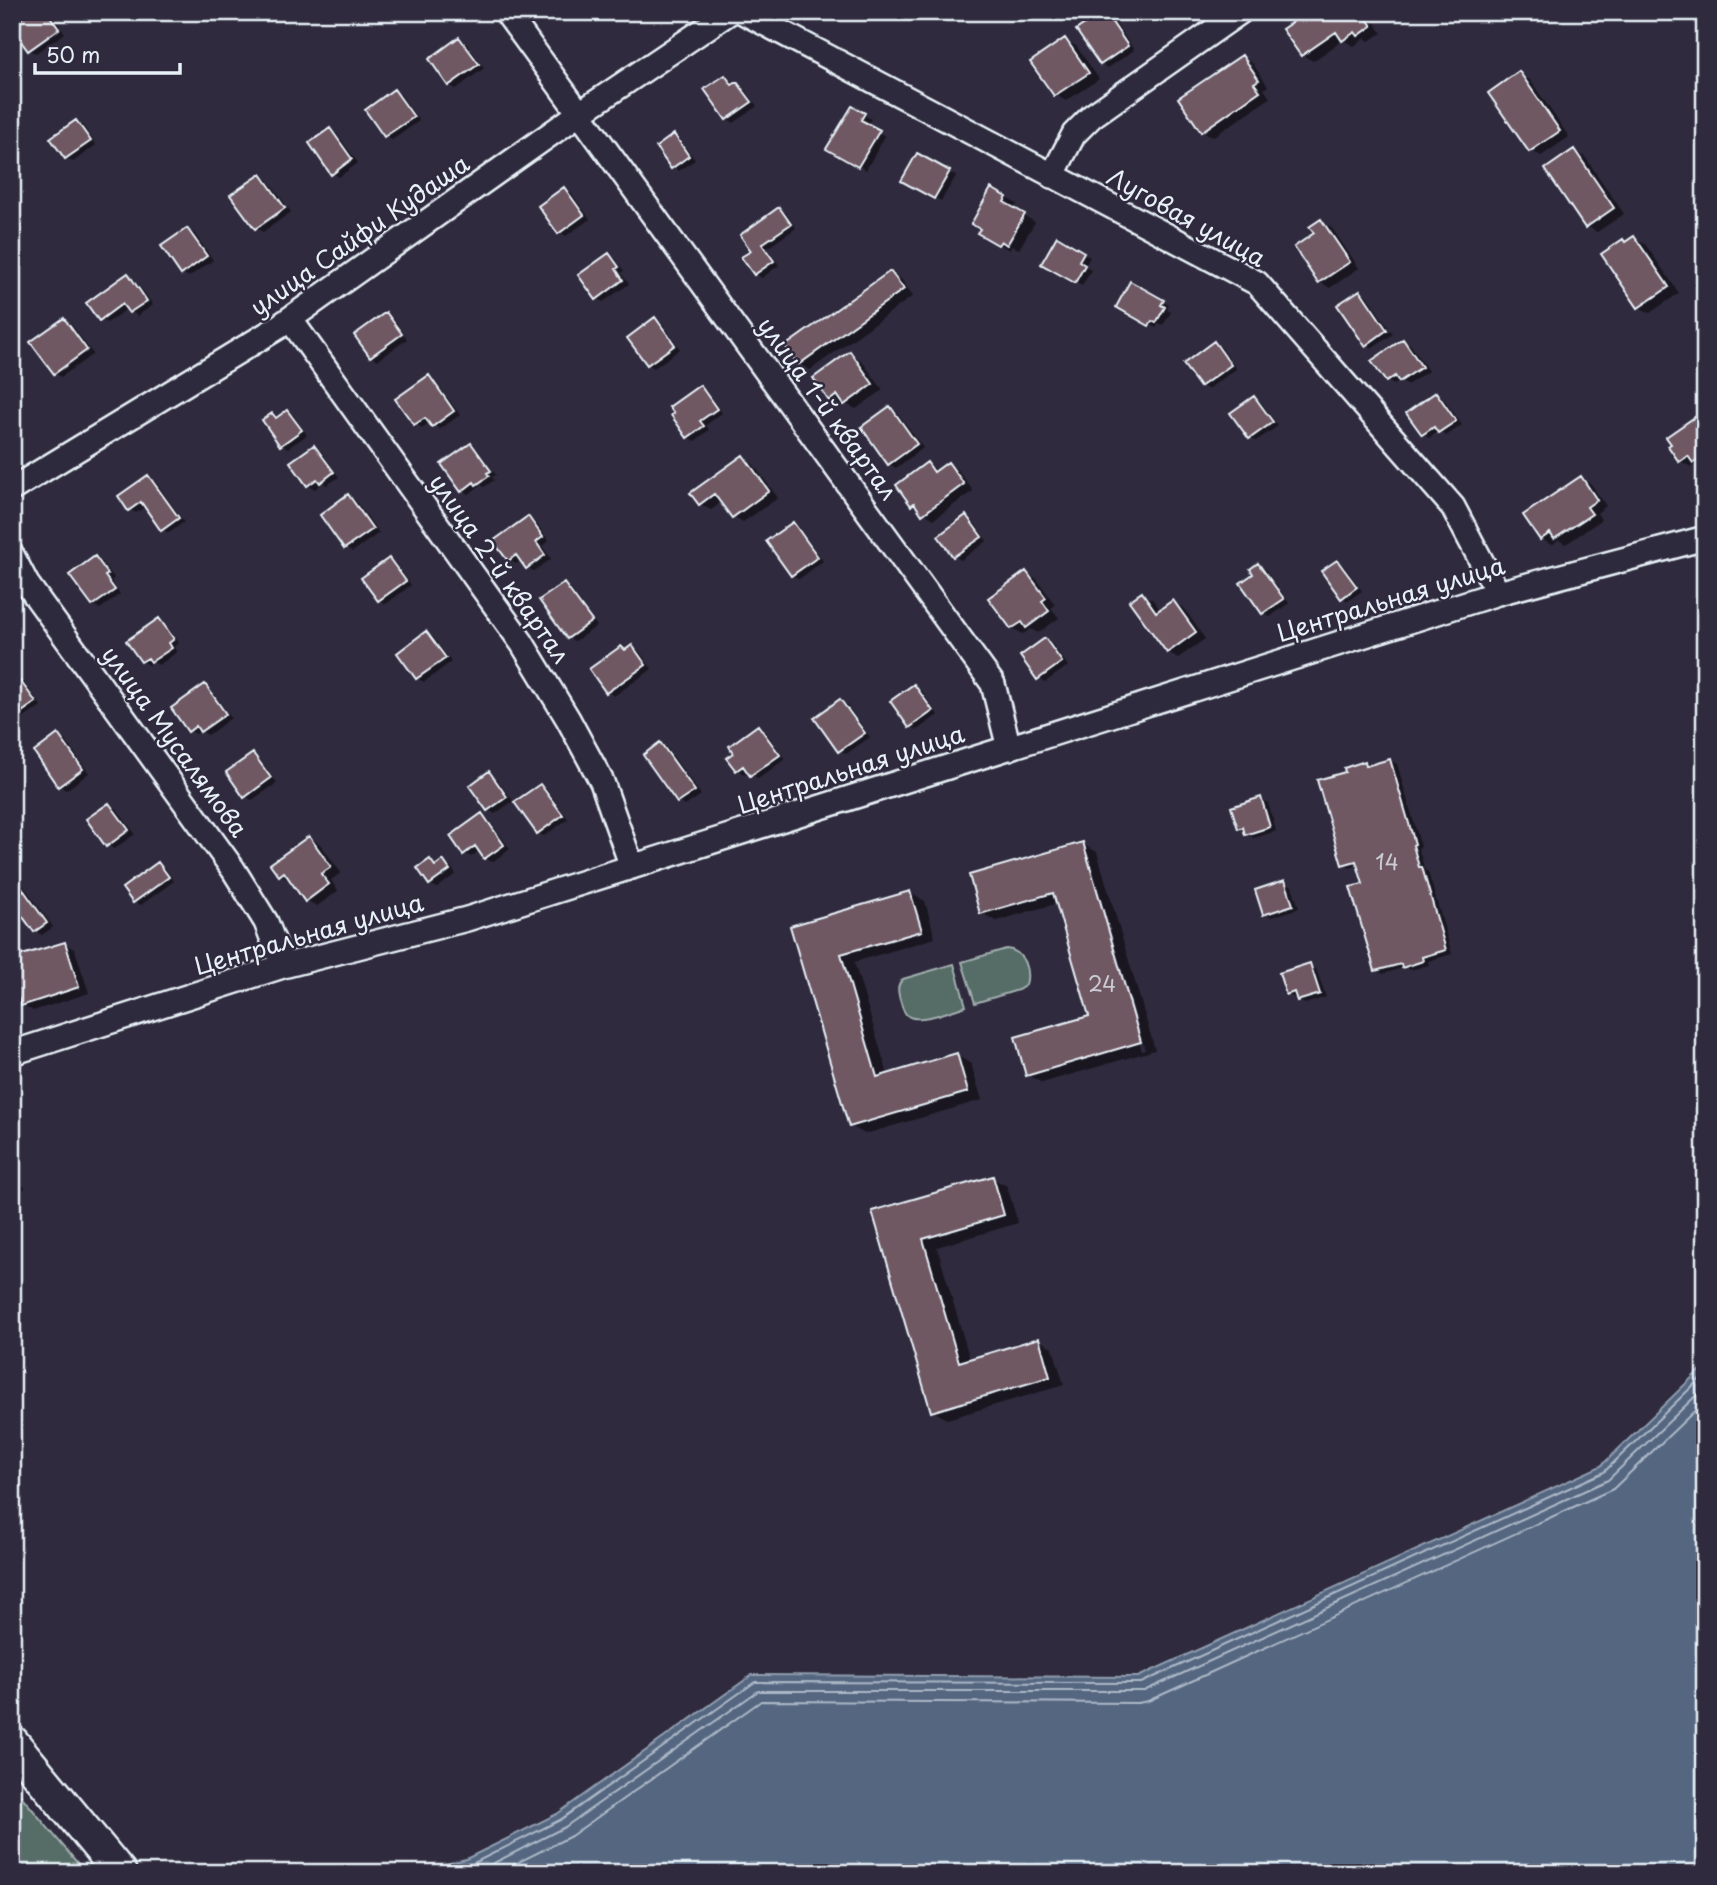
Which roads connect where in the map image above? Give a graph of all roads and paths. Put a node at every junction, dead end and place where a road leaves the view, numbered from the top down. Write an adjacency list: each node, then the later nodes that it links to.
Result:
1 (506, 12): 5 (street, улица 1-й квартал)
2 (730, 12): 5 (street, улица Сайфи Кудаша)
3 (743, 12): 6 (street, Луговая улица)
4 (1240, 12): 6 (street)
5 (580, 113): 7 (street, улица Сайфи Кудаша); 12 (street, улица 1-й квартал)
6 (1052, 176): 11 (street, Луговая улица)
7 (290, 319): 8 (street, улица Сайфи Кудаша); 13 (street, улица 2-й квартал)
8 (12, 489)
9 (1705, 538): 11 (street, Центральная улица)
10 (12, 555): 14 (street, улица Мусалямова)
11 (1498, 593): 12 (street, Центральная улица)
12 (1009, 748): 13 (street, Центральная улица)
13 (632, 867): 14 (street, Центральная улица)
14 (283, 967): 15 (street, Центральная улица)
15 (12, 1053)
16 (12, 1742): 17 (main road)
17 (120, 1873)

